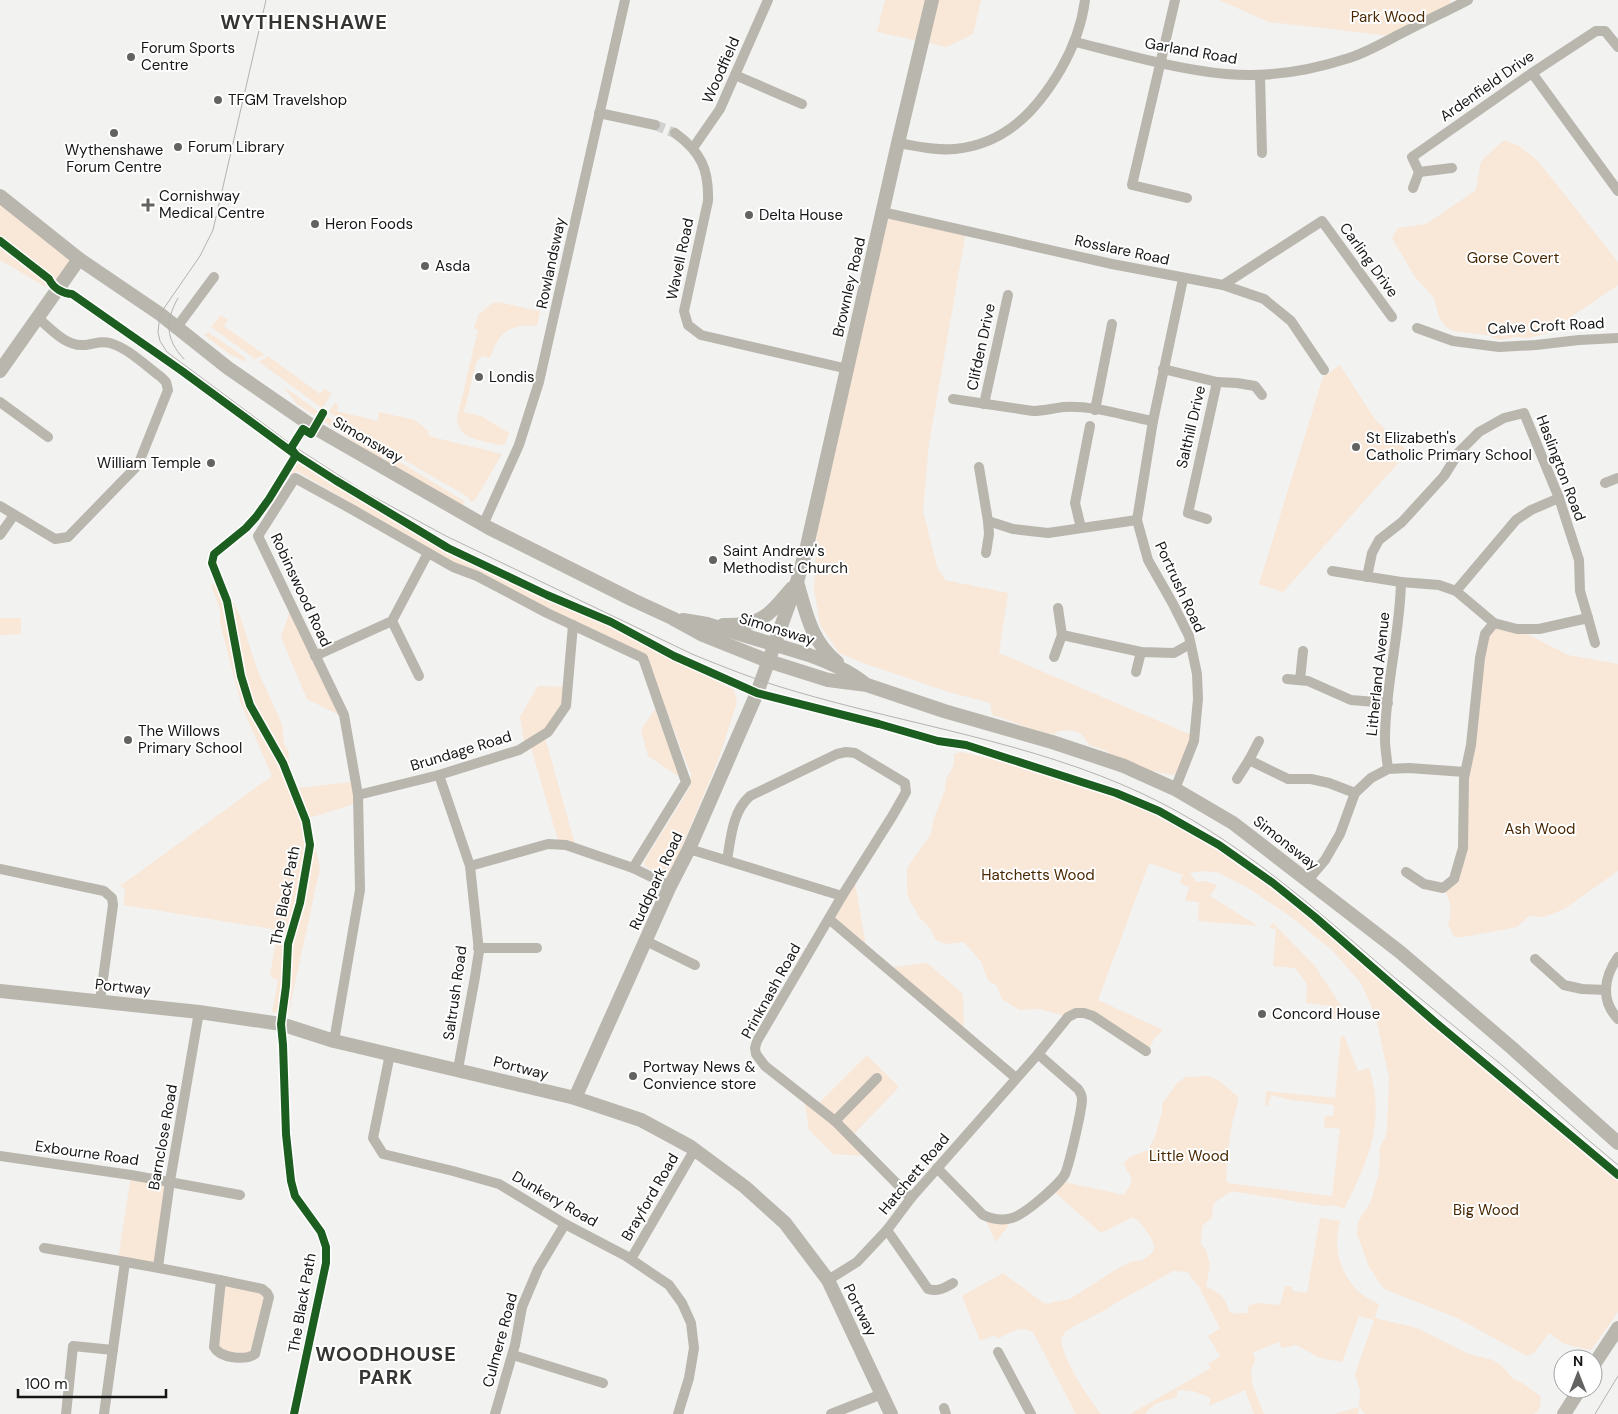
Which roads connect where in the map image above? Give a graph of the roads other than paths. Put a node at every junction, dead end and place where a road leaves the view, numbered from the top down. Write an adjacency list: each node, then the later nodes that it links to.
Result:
1 (625, 0): 14 (street, Rowlandsway)
2 (768, 0): 11 (street, Woodfield)
3 (932, 0): 17 (street, Brownley Road)
4 (1085, 0): 7 (street)
5 (1174, 0): 9 (street)
6 (1468, 0): 12 (street, Garland Road)
7 (1074, 42): 9 (street, Garland Road); 17 (street)
8 (1618, 47): 10 (street, Ardenfield Drive)
9 (1161, 62): 12 (street, Garland Road); 25 (street)
10 (1532, 73): 21 (street, Ardenfield Drive); 23 (street)
11 (735, 75): 13 (street); 18 (street, Woodfield)
12 (1260, 75): 19 (street)
13 (802, 104)
14 (599, 113): 15 (street); 60 (street, Rowlandsway)
15 (655, 125)
16 (675, 134): 18 (street, Wavell Road)
17 (898, 143): 26 (street, Brownley Road)
18 (693, 148): 39 (street, Wavell Road)
19 (1262, 153)
20 (1452, 168): 21 (street)
21 (1419, 172): 22 (street)
22 (1413, 188)
23 (1618, 191)
24 (0, 196): 27 (street, Simonsway)
25 (1187, 198)
26 (882, 212): 29 (street, Rosslare Road); 39 (street, Brownley Road)
27 (79, 259): 33 (street); 35 (street, Simonsway)
28 (214, 277): 35 (street)
29 (1182, 278): 30 (street, Rosslare Road); 40 (street, Portrush Road)
30 (1222, 285): 32 (street, Carling Drive); 41 (street, Rosslare Road)
31 (1008, 295): 46 (street, Clifden Drive)
32 (1392, 317)
33 (38, 318): 38 (street); 56 (street)
34 (1112, 324): 47 (street)
35 (177, 327): 60 (street, Simonsway)
36 (1417, 328): 37 (street, Calve Croft Road)
37 (1618, 338)
38 (1, 368)
39 (848, 369): 67 (street, Brownley Road)
40 (1163, 369): 42 (street, Salthill Drive); 48 (street, Portrush Road)
41 (1324, 370)
42 (1217, 382): 43 (street); 57 (street, Salthill Drive)
43 (1262, 395)
44 (953, 399): 46 (street, Clifden Drive)
45 (0, 402): 50 (street)
46 (984, 404): 47 (street, Clifden Drive)
47 (1095, 410): 48 (street, Clifden Drive)
48 (1153, 421): 58 (street, Portrush Road)
49 (1090, 426): 61 (street)
50 (48, 437)
51 (979, 467): 59 (street)
52 (1618, 478): 53 (street)
53 (1605, 483)
54 (1559, 498): 66 (street, Haslington Road); 69 (street); 72 (street, Haslington Road)
55 (0, 506): 56 (street)
56 (14, 515): 62 (street)
57 (1207, 519)
58 (1137, 520): 61 (street); 79 (street, Portrush Road)
59 (988, 521): 61 (street); 64 (street)
60 (483, 525): 71 (street, Simonsway)
61 (1080, 528)
62 (0, 535)
63 (428, 553): 73 (street); 76 (street, Robinswood Road); 83 (street, Robinswood Road)
64 (986, 553)
65 (1332, 571): 66 (street)
66 (1367, 577): 68 (street)
67 (797, 582): 75 (street); 80 (street, Brownley Road); 88 (street)
68 (1400, 582): 69 (street); 91 (street, Litherland Avenue)
69 (1456, 592): 74 (street)
70 (1058, 608): 77 (street)
71 (672, 618): 75 (street, Simonsway); 85 (street, Simonsway)
72 (1588, 618): 74 (street); 78 (street, Haslington Road)
73 (392, 621): 83 (street); 87 (street)
74 (1494, 623): 95 (street)
75 (707, 624): 80 (street, Simonsway)
76 (572, 626): 96 (street, Brundage Road); 104 (street, Robinswood Road)
77 (1062, 635): 82 (street); 84 (street)
78 (1595, 643)
79 (1190, 644): 82 (street); 98 (street, Portrush Road)
80 (774, 645): 85 (street, Ruddpark Road); 88 (street)
81 (1303, 651): 90 (street)
82 (1141, 652): 86 (street)
83 (315, 656): 100 (street, Robinswood Road)
84 (1054, 657)
85 (768, 661): 88 (street, Simonsway); 101 (street, Ruddpark Road)
86 (1136, 672)
87 (419, 676)
88 (853, 679): 98 (street, Simonsway)
89 (1287, 679): 90 (street)
90 (1300, 680): 91 (street)
91 (1388, 703): 94 (street, Litherland Avenue)
92 (1259, 741): 93 (street)
93 (1250, 760): 97 (street); 99 (street)
94 (1388, 769): 95 (street); 99 (street)
95 (1465, 772): 106 (street)
96 (439, 776): 100 (street, Brundage Road); 103 (street, Saltrush Road)
97 (1237, 779)
98 (1175, 789): 107 (street, Simonsway)
99 (1355, 793): 107 (street)
100 (358, 795): 122 (street, Robinswood Road)
101 (689, 850): 102 (street); 108 (street, Ruddpark Road)
102 (727, 860): 109 (street); 109 (street, Prinknash Road)
103 (470, 866): 104 (street); 112 (street, Saltrush Road)
104 (633, 868): 108 (street)
105 (0, 869): 119 (street)
106 (1406, 872)
107 (1308, 880): 131 (street, Simonsway)
108 (670, 886): 111 (street, Ruddpark Road)
109 (842, 896): 110 (street, Prinknash Road)
110 (829, 918): 128 (street); 130 (street, Prinknash Road)
111 (646, 941): 116 (street); 129 (street, Ruddpark Road)
112 (478, 948): 113 (street); 126 (street, Saltrush Road)
113 (537, 948)
114 (1618, 957): 117 (street)
115 (1535, 959): 117 (street)
116 (695, 965)
117 (1606, 990): 121 (street)
118 (0, 991): 119 (street, Portway)
119 (100, 1001): 120 (street, Portway)
120 (199, 1012): 122 (street, Portway); 135 (street, Barnclose Road)
121 (1618, 1019)
122 (334, 1041): 124 (street, Portway)
123 (1146, 1051): 125 (street, Hatchett Road)
124 (390, 1054): 126 (street, Portway); 138 (street, Dunkery Road)
125 (1038, 1054): 128 (street, Hatchett Road); 134 (street)
126 (458, 1069): 129 (street, Portway)
127 (877, 1078): 130 (street)
128 (1016, 1078): 134 (street, Hatchett Road)
129 (575, 1098): 132 (street, Portway)
130 (835, 1122): 137 (street, Prinknash Road)
131 (1617, 1140)
132 (695, 1149): 141 (street, Brayford Road); 145 (street, Portway)
133 (0, 1156): 135 (street, Exbourne Road)
134 (937, 1168): 137 (street, Hatchett Road)
135 (170, 1181): 136 (street, Exbourne Road); 143 (street, Barnclose Road)
136 (240, 1196)
137 (911, 1198): 139 (street, Hatchett Road)
138 (565, 1224): 141 (street, Dunkery Road); 151 (street, Culmere Road)
139 (887, 1230): 145 (street, Hatchett Road); 146 (street)
140 (44, 1248): 142 (street)
141 (630, 1259): 159 (street, Dunkery Road)
142 (125, 1262): 143 (street); 148 (street)
143 (158, 1267): 144 (street)
144 (221, 1280): 144 (street)
145 (828, 1280): 153 (street, Portway)
146 (953, 1284)
147 (1618, 1328): 149 (street)
148 (113, 1350): 155 (street); 156 (street)
149 (1603, 1351)
150 (998, 1352): 162 (street)
151 (512, 1355): 152 (street); 158 (street, Culmere Road)
152 (603, 1383)
153 (882, 1394): 160 (street); 161 (street, Portway)
154 (1574, 1399): 163 (street)
155 (105, 1412): 157 (street)
156 (66, 1414)
157 (116, 1414)
158 (495, 1414)
159 (678, 1414)
160 (832, 1414)
161 (891, 1414)
162 (1030, 1414)
163 (1564, 1414)

